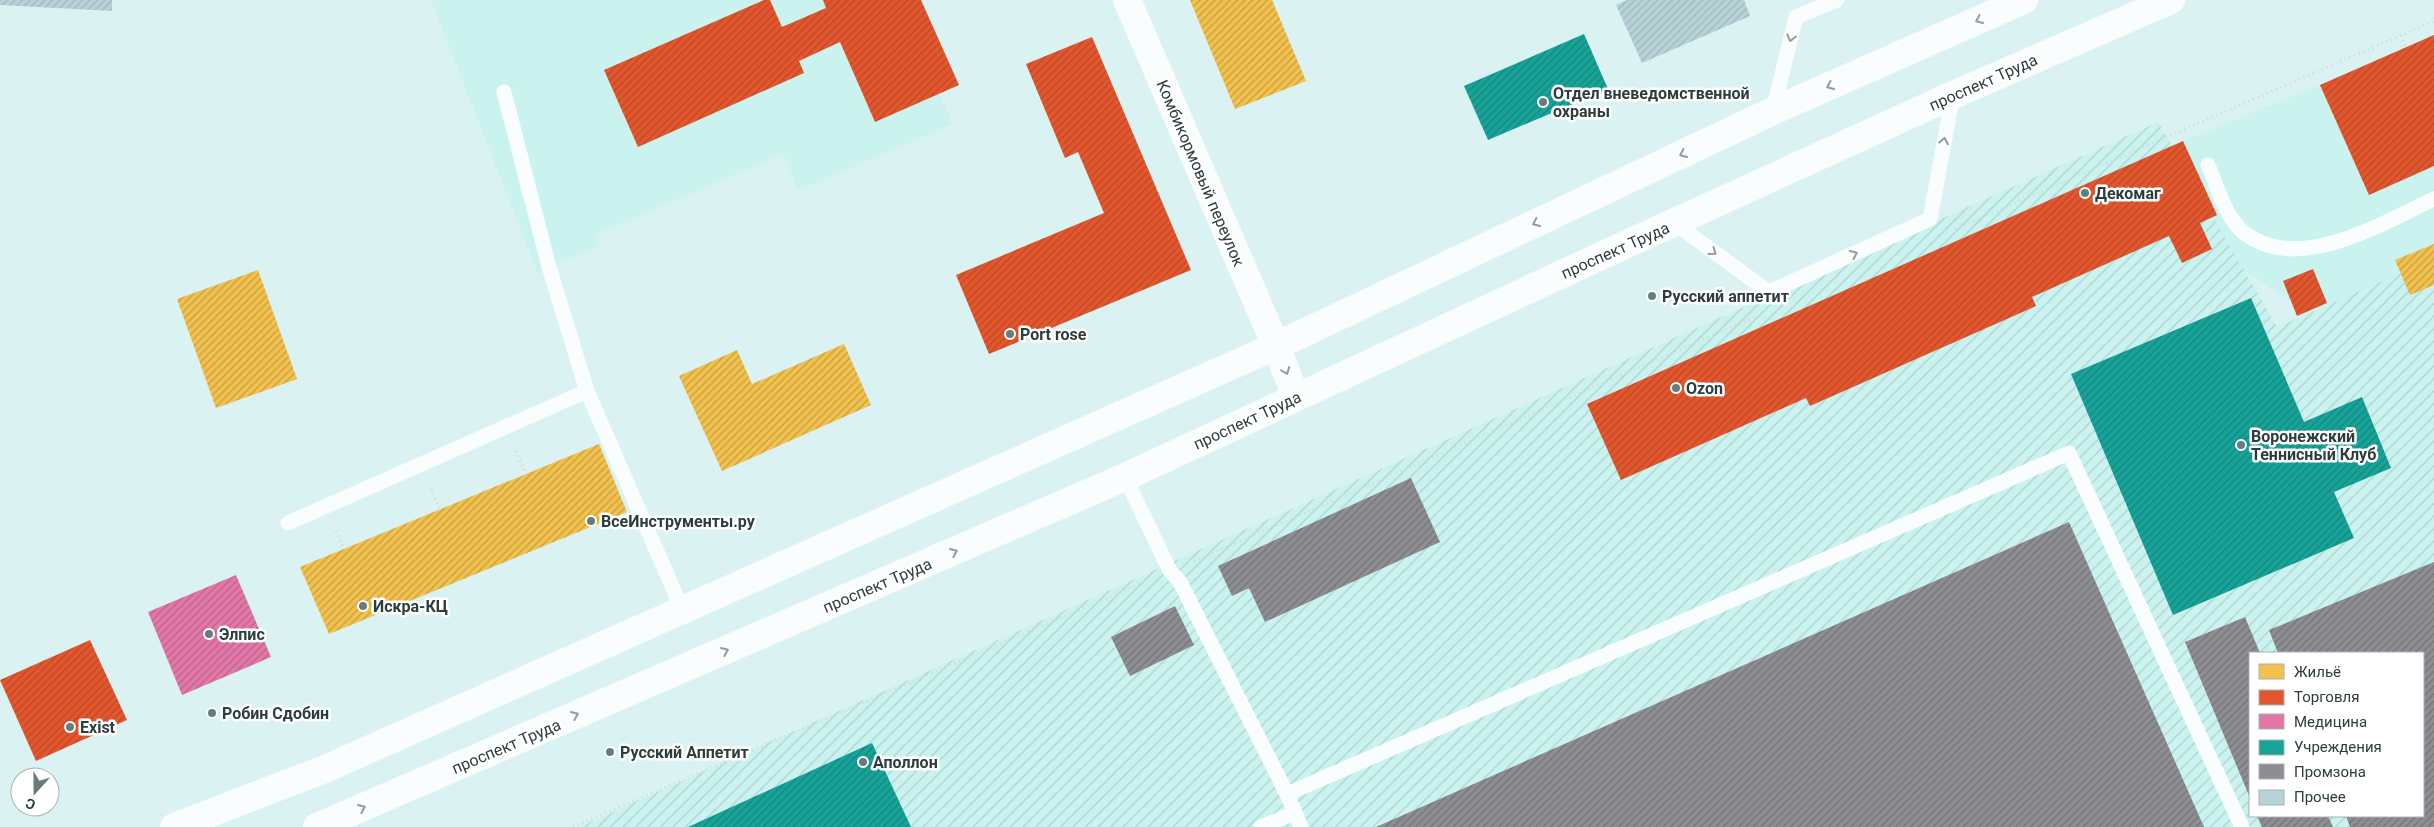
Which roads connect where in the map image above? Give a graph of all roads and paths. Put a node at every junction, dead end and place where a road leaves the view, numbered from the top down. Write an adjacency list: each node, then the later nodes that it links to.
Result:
1 (1127, 0): 13 (main road, Комбикормовый переулок)
2 (1837, 0): 9 (lane, one-way to 9)
3 (2024, 0): 9 (main road, one-way to 9)
4 (2172, 0): 8 (main road, проспект Труда)
5 (2401, 35): 6 (path)
6 (2406, 48)
7 (504, 92): 14 (lane)
8 (1953, 95): 12 (main road, проспект Труда); 12 (lane, one-way to 8)
9 (1773, 111): 13 (main road, one-way to 13)
10 (2208, 165): 11 (lane)
11 (2434, 199)
12 (1674, 223): 15 (main road, проспект Труда)
13 (1276, 346): 15 (main road, Комбикормовый переулок, one-way to 15); 19 (main road)
14 (587, 391): 17 (lane); 19 (lane)
15 (1296, 397): 16 (main road, проспект Труда)
16 (1126, 478): 18 (lane); 23 (main road, проспект Труда, one-way to 16)
17 (288, 523)
18 (1170, 571): 20 (lane); 24 (path)
19 (682, 609): 22 (main road)
20 (1287, 794): 21 (lane); 26 (lane)
21 (1298, 820): 25 (lane)
22 (174, 827)
23 (317, 827)
24 (573, 827)
25 (1261, 827)
26 (2242, 827)

